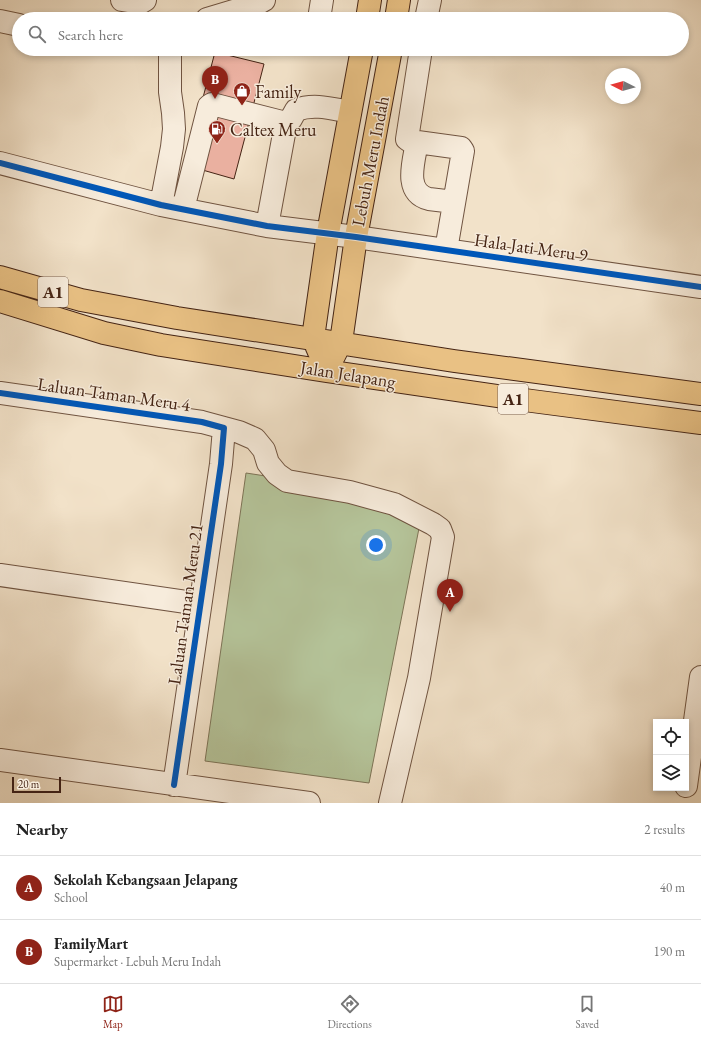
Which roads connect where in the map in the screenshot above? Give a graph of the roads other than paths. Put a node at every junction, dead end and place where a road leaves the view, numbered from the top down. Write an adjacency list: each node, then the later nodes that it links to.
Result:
1 (122, 0): 2 (street)
2 (145, 0)
3 (264, 0): 8 (street)
4 (322, 0): 9 (street)
5 (370, 0): 10 (main road)
6 (399, 0): 11 (main road)
7 (430, 0): 12 (street)
8 (230, 12)
9 (320, 12)
10 (368, 12)
11 (397, 12)
12 (427, 12)
13 (0, 21): 14 (street)
14 (12, 23)
15 (165, 56): 24 (street)
16 (361, 56): 19 (main road, Lebuh Meru Indah)
17 (390, 56): 28 (main road, Lebuh Meru Indah)
18 (420, 56): 21 (street)
19 (350, 112): 20 (street); 27 (main road, Lebuh Meru Indah)
20 (286, 123): 25 (street); 26 (street)
21 (417, 142): 23 (street); 23 (street)
22 (0, 163): 24 (street, Hala Jati Meru 9)
23 (454, 202): 29 (street)
24 (160, 205): 25 (street, Hala Jati Meru 9)
25 (183, 209): 26 (street, Hala Jati Meru 9)
26 (267, 226): 27 (street, Hala Jati Meru 9)
27 (328, 234): 28 (street, Hala Jati Meru 9); 34 (main road, Lebuh Meru Indah)
28 (356, 237): 29 (street, Hala Jati Meru 9); 33 (main road, Lebuh Meru Indah)
29 (446, 250): 31 (street, Hala Jati Meru 9)
30 (0, 276): 34 (main road, Jalan Jelapang / A1)
31 (701, 287)
32 (0, 301): 37 (main road, Jalan Jelapang / A1)
33 (346, 305): 35 (main road, Lebuh Meru Indah); 36 (main road)
34 (313, 338): 35 (main road, Jalan Jelapang / A1); 37 (main road, Lebuh Meru Indah)
35 (341, 342): 36 (main road, Jalan Jelapang / A1); 37 (main road, Lebuh Meru Indah)
36 (375, 348): 38 (main road, Jalan Jelapang / A1)
37 (326, 371): 42 (main road, Jalan Jelapang / A1)
38 (677, 391): 40 (main road, Jalan Jelapang / A1); 41 (main road)
39 (0, 393): 43 (street, Laluan Taman Meru 4)
40 (701, 394)
41 (701, 398)
42 (701, 423)
43 (224, 428): 45 (street, Laluan Taman Meru 21); 51 (street, Laluan Taman Meru 4)
44 (0, 575): 45 (street)
45 (200, 604): 49 (street, Laluan Taman Meru 21)
46 (701, 677): 48 (street)
47 (0, 760): 49 (street)
48 (690, 779): 52 (street)
49 (174, 784): 50 (street)
50 (309, 803)
51 (390, 803)
52 (684, 803)

